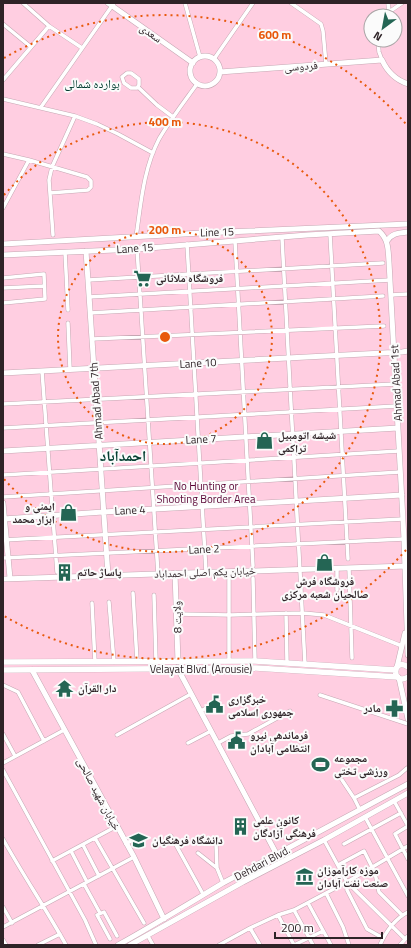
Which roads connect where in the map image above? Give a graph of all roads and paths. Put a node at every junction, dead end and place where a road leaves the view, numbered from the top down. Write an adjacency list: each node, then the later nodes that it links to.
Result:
1 (23, 3): 9 (street)
2 (185, 3): 13 (street)
3 (253, 3): 14 (street)
4 (291, 3): 17 (street)
5 (384, 3): 7 (street)
6 (112, 4): 11 (street); 16 (street, سعدی)
7 (388, 5)
8 (3, 24): 10 (street)
9 (49, 26): 10 (street); 11 (street)
10 (31, 47): 19 (street)
11 (82, 48): 24 (street)
12 (379, 48): 15 (street)
13 (200, 57): 14 (street); 16 (street)
14 (214, 59): 18 (street)
15 (382, 60): 17 (street, فردوسی); 21 (street)
16 (193, 63): 20 (street)
17 (326, 64): 18 (street, فردوسی)
18 (220, 72): 20 (street)
19 (3, 80)
20 (197, 84): 26 (street)
21 (408, 84)
22 (138, 87): 22 (street); 26 (street)
23 (3, 99): 24 (street)
24 (41, 108): 25 (street)
25 (75, 116): 27 (street); 30 (street)
26 (173, 118): 27 (street)
27 (153, 153): 38 (street)
28 (3, 154): 29 (street)
29 (29, 160): 30 (street); 32 (street)
30 (52, 167): 31 (street); 31 (street)
31 (50, 193): 37 (street)
32 (3, 208)
33 (408, 224): 35 (street, Line 15)
34 (408, 232): 40 (street)
35 (202, 233): 38 (street, Line 15); 43 (street)
36 (330, 234): 39 (street, Lane 15); 40 (street, Lane 15); 52 (street)
37 (53, 235)
38 (136, 237): 42 (street, Line 15)
39 (282, 238): 41 (street, Lane 15); 53 (street)
40 (386, 239): 59 (street, Ahmad Abad 1st)
41 (235, 241): 43 (street, Lane 15); 54 (street)
42 (23, 243): 44 (street, Line 15); 49 (street)
43 (204, 243): 45 (street, Lane 15)
44 (3, 244)
45 (187, 244): 46 (street, Lane 15); 55 (street)
46 (137, 249): 47 (street, Lane 15); 56 (street)
47 (86, 251): 48 (street, Lane 15); 58 (street, Ahmad Abad 7th)
48 (65, 252): 49 (street, Lane 15); 76 (street)
49 (23, 254): 50 (street, Lane 15)
50 (3, 255)
51 (383, 263): 52 (street)
52 (332, 266): 53 (street); 60 (street)
53 (284, 268): 54 (street); 62 (street)
54 (237, 271): 55 (street); 64 (street)
55 (189, 274): 56 (street); 65 (street)
56 (139, 277): 58 (street); 66 (street)
57 (3, 278): 61 (street)
58 (88, 280): 70 (street, Ahmad Abad 7th)
59 (390, 280): 60 (street); 68 (street, Ahmad Abad 1st)
60 (333, 283): 62 (street); 71 (street)
61 (44, 286): 63 (street); 73 (street)
62 (285, 286): 64 (street); 72 (street)
63 (3, 288)
64 (238, 289): 65 (street); 74 (street)
65 (190, 291): 66 (street); 75 (street)
66 (140, 294): 70 (street); 77 (street)
67 (408, 294): 68 (street)
68 (391, 295): 88 (street, Ahmad Abad 1st)
69 (383, 296): 71 (street)
70 (89, 297): 78 (street, Ahmad Abad 7th)
71 (334, 299): 72 (street); 81 (street)
72 (286, 302): 74 (street); 82 (street)
73 (3, 303)
74 (239, 305): 75 (street); 83 (street)
75 (191, 307): 77 (street); 84 (street)
76 (68, 310)
77 (141, 310): 78 (street); 85 (street)
78 (90, 313): 86 (street, Ahmad Abad 7th)
79 (68, 323): 95 (street)
80 (384, 326): 81 (street)
81 (335, 329): 82 (street); 89 (street)
82 (287, 331): 83 (street); 90 (street)
83 (240, 333): 84 (street); 91 (street)
84 (192, 335): 85 (street); 92 (street)
85 (143, 337): 86 (street); 93 (street)
86 (92, 339): 94 (street, Ahmad Abad 7th)
87 (408, 351): 88 (street, Lane 10)
88 (394, 353): 89 (street, Lane 10); 98 (street, Ahmad Abad 1st)
89 (337, 356): 90 (street, Lane 10); 99 (street)
90 (289, 358): 91 (street, Lane 10); 100 (street)
91 (242, 360): 92 (street, Lane 10); 101 (street)
92 (194, 363): 93 (street, Lane 10); 102 (street)
93 (145, 365): 94 (street, Lane 10); 103 (street)
94 (94, 368): 95 (street, Lane 10); 104 (street, Ahmad Abad 7th)
95 (70, 369): 96 (street, Lane 10)
96 (42, 371): 97 (street, Lane 10); 105 (street)
97 (3, 373)
98 (396, 384): 99 (street); 107 (street, Ahmad Abad 1st)
99 (339, 387): 100 (street); 108 (street)
100 (291, 390): 101 (street); 109 (street)
101 (243, 392): 102 (street); 110 (street)
102 (196, 394): 103 (street); 111 (street)
103 (147, 397): 104 (street); 112 (street)
104 (96, 400): 105 (street); 113 (street, Ahmad Abad 7th)
105 (45, 402): 106 (street); 114 (street)
106 (3, 404)
107 (397, 406): 108 (street); 116 (street, Ahmad Abad 1st)
108 (340, 409): 109 (street); 117 (street)
109 (292, 412): 110 (street); 118 (street)
110 (244, 414): 111 (street); 119 (street)
111 (197, 417): 112 (street); 120 (street)
112 (148, 420): 113 (street); 121 (street)
113 (98, 422): 114 (street); 122 (street, Ahmad Abad 7th)
114 (46, 425): 115 (street); 123 (street)
115 (3, 428)
116 (398, 428): 117 (street, Lane 7); 125 (street, Ahmad Abad 1st)
117 (341, 431): 118 (street, Lane 7); 126 (street)
118 (293, 434): 119 (street, Lane 7); 127 (street)
119 (246, 437): 120 (street, Lane 7); 128 (street)
120 (199, 439): 121 (street, Lane 7); 129 (street)
121 (150, 442): 122 (street, Lane 7); 130 (street)
122 (99, 445): 123 (street, Lane 7); 131 (street, Ahmad Abad 7th)
123 (48, 448): 124 (street, Lane 7); 132 (street)
124 (3, 451)
125 (399, 451): 126 (street); 133 (street, Ahmad Abad 1st)
126 (342, 454): 127 (street); 135 (street)
127 (294, 457): 128 (street); 136 (street)
128 (247, 460): 129 (street); 137 (street)
129 (200, 463): 130 (street); 138 (street)
130 (151, 466): 131 (street); 139 (street)
131 (101, 469): 132 (street); 140 (street, Ahmad Abad 7th)
132 (50, 472): 134 (street); 141 (street)
133 (400, 472): 135 (street); 142 (street, Ahmad Abad 1st)
134 (3, 475)
135 (344, 476): 136 (street); 144 (street)
136 (296, 478): 137 (street); 145 (street)
137 (248, 481): 138 (street); 147 (street)
138 (201, 484): 139 (street); 148 (street)
139 (152, 487): 140 (street); 149 (street)
140 (102, 490): 141 (street); 150 (street, Ahmad Abad 7th)
141 (51, 494): 143 (street); 151 (street)
142 (402, 495): 144 (street, Lane 4); 152 (street, Ahmad Abad 1st)
143 (3, 497)
144 (345, 498): 145 (street, Lane 4); 154 (street)
145 (297, 501): 147 (street, Lane 4); 155 (street)
146 (3, 503): 153 (street)
147 (249, 504): 148 (street, Lane 4); 156 (street)
148 (202, 506): 149 (street, Lane 4); 157 (street)
149 (154, 509): 150 (street, Lane 4); 158 (street)
150 (104, 512): 151 (street, Lane 4); 159 (street, Ahmad Abad 7th)
151 (53, 516): 153 (street, Lane 4); 160 (street)
152 (403, 518): 154 (street); 162 (street, Ahmad Abad 1st)
153 (4, 519): 161 (street)
154 (346, 522): 155 (street); 163 (street)
155 (298, 524): 156 (street); 164 (street)
156 (250, 527): 157 (street); 165 (street)
157 (204, 529): 158 (street); 166 (street)
158 (155, 532): 159 (street); 167 (street)
159 (105, 534): 160 (street); 168 (street, Ahmad Abad 7th)
160 (54, 537): 161 (street); 169 (street)
161 (4, 539): 170 (street)
162 (404, 539): 163 (street, Lane 2); 173 (street, Ahmad Abad 1st)
163 (347, 542): 164 (street, Lane 2); 171 (street)
164 (299, 544): 165 (street, Lane 2); 176 (street)
165 (252, 546): 166 (street, Lane 2); 172 (street)
166 (205, 548): 167 (street, Lane 2); 179 (street)
167 (156, 551): 168 (street, Lane 2); 181 (street)
168 (106, 553): 169 (street, Lane 2); 182 (street, Ahmad Abad 7th)
169 (56, 555): 170 (street, Lane 2); 178 (street)
170 (5, 558): 184 (street)
171 (348, 559)
172 (253, 566)
173 (407, 566): 175 (street, خیابان یکم اصلی احمداباد); 187 (street, Ahmad Abad 1st)
174 (337, 568): 175 (street, خیابان یکم اصلی احمداباد); 176 (street, خیابان یکم اصلی احمداباد); 188 (street)
175 (349, 568): 198 (street)
176 (300, 569): 177 (street, خیابان یکم اصلی احمداباد); 194 (street)
177 (229, 571): 179 (street, خیابان یکم اصلی احمداباد); 197 (street)
178 (57, 572)
179 (206, 572): 180 (street, خیابان یکم اصلی احمداباد)
180 (175, 573): 181 (street, خیابان یکم اصلی احمداباد); 195 (street, ولایت 8)
181 (158, 574): 182 (street, خیابان یکم اصلی احمداباد)
182 (108, 575): 184 (street, خیابان یکم اصلی احمداباد)
183 (408, 576): 187 (street)
184 (10, 578): 186 (street, خیابان یکم اصلی احمداباد)
185 (253, 578): 196 (street)
186 (3, 579)
187 (406, 584): 199 (street, Ahmad Abad 1st)
188 (337, 590)
189 (134, 593): 205 (street)
190 (154, 594): 206 (street)
191 (109, 602): 211 (street)
192 (92, 603): 209 (street)
193 (286, 613): 194 (street); 196 (street); 213 (street)
194 (303, 613): 198 (street); 214 (street)
195 (177, 614): 197 (street); 212 (street, ولایت 8)
196 (254, 614): 197 (street); 204 (street)
197 (230, 615): 203 (street)
198 (351, 626): 200 (street); 202 (street)
199 (406, 626): 200 (street); 201 (street)
200 (402, 646): 218 (street)
201 (408, 655)
202 (352, 658)
203 (229, 660): 207 (main road, Velayat Blvd. (Arousie)); 212 (main road, Velayat Blvd. (Arousie))
204 (255, 660): 207 (main road, Velayat Blvd. (Arousie)); 213 (main road, Velayat Blvd. (Arousie)); 217 (main road)
205 (137, 661): 206 (main road, Velayat Blvd. (Arousie)); 211 (main road, Velayat Blvd. (Arousie))
206 (156, 661): 212 (main road, Velayat Blvd. (Arousie))
207 (246, 661): 216 (main road)
208 (3, 662): 209 (main road, Velayat Blvd. (Arousie))
209 (93, 662): 210 (main road, Velayat Blvd. (Arousie)); 219 (main road)
210 (105, 662): 211 (main road, Velayat Blvd. (Arousie)); 220 (main road)
211 (114, 662)
212 (178, 662)
213 (287, 663): 214 (main road, Velayat Blvd. (Arousie))
214 (305, 664): 218 (main road, Velayat Blvd. (Arousie))
215 (408, 667): 218 (main road, Velayat Blvd. (Arousie))
216 (246, 668): 217 (main road, Velayat Blvd. (Arousie)); 221 (main road, Velayat Blvd. (Arousie))
217 (256, 668): 224 (main road, Velayat Blvd. (Arousie))
218 (396, 668): 224 (main road)
219 (90, 669): 220 (main road, Velayat Blvd. (Arousie)); 223 (main road, Velayat Blvd. (Arousie))
220 (105, 669): 221 (main road, Velayat Blvd. (Arousie))
221 (178, 669): 227 (street)
222 (3, 670): 223 (main road, Velayat Blvd. (Arousie))
223 (32, 670): 234 (street, خیابان شهید صالحی)
224 (398, 678): 225 (main road, Velayat Blvd. (Arousie)); 232 (street)
225 (408, 679)
226 (5, 686): 238 (street)
227 (191, 694): 230 (street); 237 (street)
228 (320, 695): 233 (street)
229 (211, 707): 230 (street)
230 (201, 711): 235 (street)
231 (290, 711): 240 (street)
232 (408, 719)
233 (408, 724)
234 (64, 730): 238 (street); 255 (street, خیابان شهید صالحی)
235 (211, 731): 239 (street); 240 (street)
236 (3, 734): 241 (street)
237 (117, 735)
238 (44, 741): 241 (street)
239 (188, 743)
240 (218, 743): 271 (street)
241 (15, 756): 242 (street)
242 (3, 763)
243 (407, 768): 248 (street)
244 (3, 770): 275 (street)
245 (342, 780): 248 (street)
246 (408, 784): 250 (street, Dehdari Blvd.)
247 (408, 793): 249 (street, Dehdari Blvd.)
248 (354, 798): 251 (street)
249 (394, 801): 252 (street, Dehdari Blvd.); 253 (street)
250 (373, 804): 251 (street, Dehdari Blvd.); 252 (street)
251 (360, 810): 271 (street, Dehdari Blvd.)
252 (377, 810): 254 (street, Dehdari Blvd.)
253 (401, 813): 256 (street); 257 (street)
254 (365, 817): 257 (street); 262 (street, Dehdari Blvd.)
255 (117, 826): 259 (street); 263 (street, خیابان شهید صالحی)
256 (408, 826): 268 (street)
257 (372, 829): 265 (street); 273 (street)
258 (171, 836): 290 (street)
259 (95, 838): 266 (street); 279 (street)
260 (135, 838): 263 (street)
261 (3, 839): 293 (street)
262 (324, 840): 276 (street); 283 (street, Dehdari Blvd.)
263 (126, 844): 272 (street, خیابان شهید صالحی)
264 (216, 844): 278 (street)
265 (344, 844)
266 (83, 845): 269 (street); 281 (street)
267 (408, 846): 268 (street)
268 (403, 849): 273 (street); 274 (street)
269 (71, 851): 275 (street); 285 (street)
270 (198, 853): 278 (street)
271 (277, 855): 280 (street, Dehdari Blvd.)
272 (134, 857): 279 (street); 300 (street, خیابان شهید صالحی)
273 (388, 858): 277 (street); 291 (street)
274 (408, 859)
275 (52, 861): 288 (street)
276 (338, 865): 277 (street); 284 (street)
277 (373, 867): 284 (street); 299 (street)
278 (217, 868): 286 (street)
279 (112, 869): 281 (street); 301 (street)
280 (238, 875): 282 (street, Dehdari Blvd.); 283 (street)
281 (99, 876): 285 (street)
282 (229, 880): 286 (street, Dehdari Blvd.); 287 (street)
283 (243, 882): 287 (street, Dehdari Blvd.)
284 (347, 882): 289 (street); 303 (street); 312 (street)
285 (85, 883): 288 (street); 297 (street)
286 (223, 883): 290 (street, Dehdari Blvd.)
287 (233, 888): 309 (street, Dehdari Blvd.)
288 (69, 892): 293 (street); 319 (street)
289 (326, 893): 292 (street); 329 (street)
290 (203, 894): 300 (street, Dehdari Blvd.)
291 (408, 896)
292 (308, 903): 295 (street); 306 (street)
293 (43, 906): 302 (street); 307 (street)
294 (3, 907): 302 (street)
295 (294, 910): 298 (street); 310 (street)
296 (408, 912): 299 (street)
297 (100, 913): 308 (street); 313 (street)
298 (278, 915): 305 (street); 326 (street)
299 (402, 915): 303 (street)
300 (164, 919): 320 (street, Dehdari Blvd.)
301 (144, 922)
302 (12, 923): 304 (street)
303 (391, 925): 311 (street); 312 (street)
304 (3, 927)
305 (250, 928): 315 (street); 325 (street)
306 (323, 931): 310 (street); 328 (street)
307 (60, 934): 317 (street); 318 (street)
308 (117, 936)
309 (148, 936): 321 (street, Dehdari Blvd.); 322 (street)
310 (309, 937): 326 (street); 327 (street)
311 (406, 937): 331 (street)
312 (383, 938): 330 (street)
313 (110, 939)
314 (3, 940): 316 (street)
315 (228, 940): 323 (street); 324 (street)
316 (6, 945)
317 (38, 945)
318 (66, 945)
319 (96, 945)
320 (118, 945)
321 (130, 945)
322 (153, 945)
323 (219, 945)
324 (231, 945)
325 (260, 945)
326 (294, 945)
327 (313, 945)
328 (331, 945)
329 (349, 945)
330 (380, 945)
331 (400, 945)

